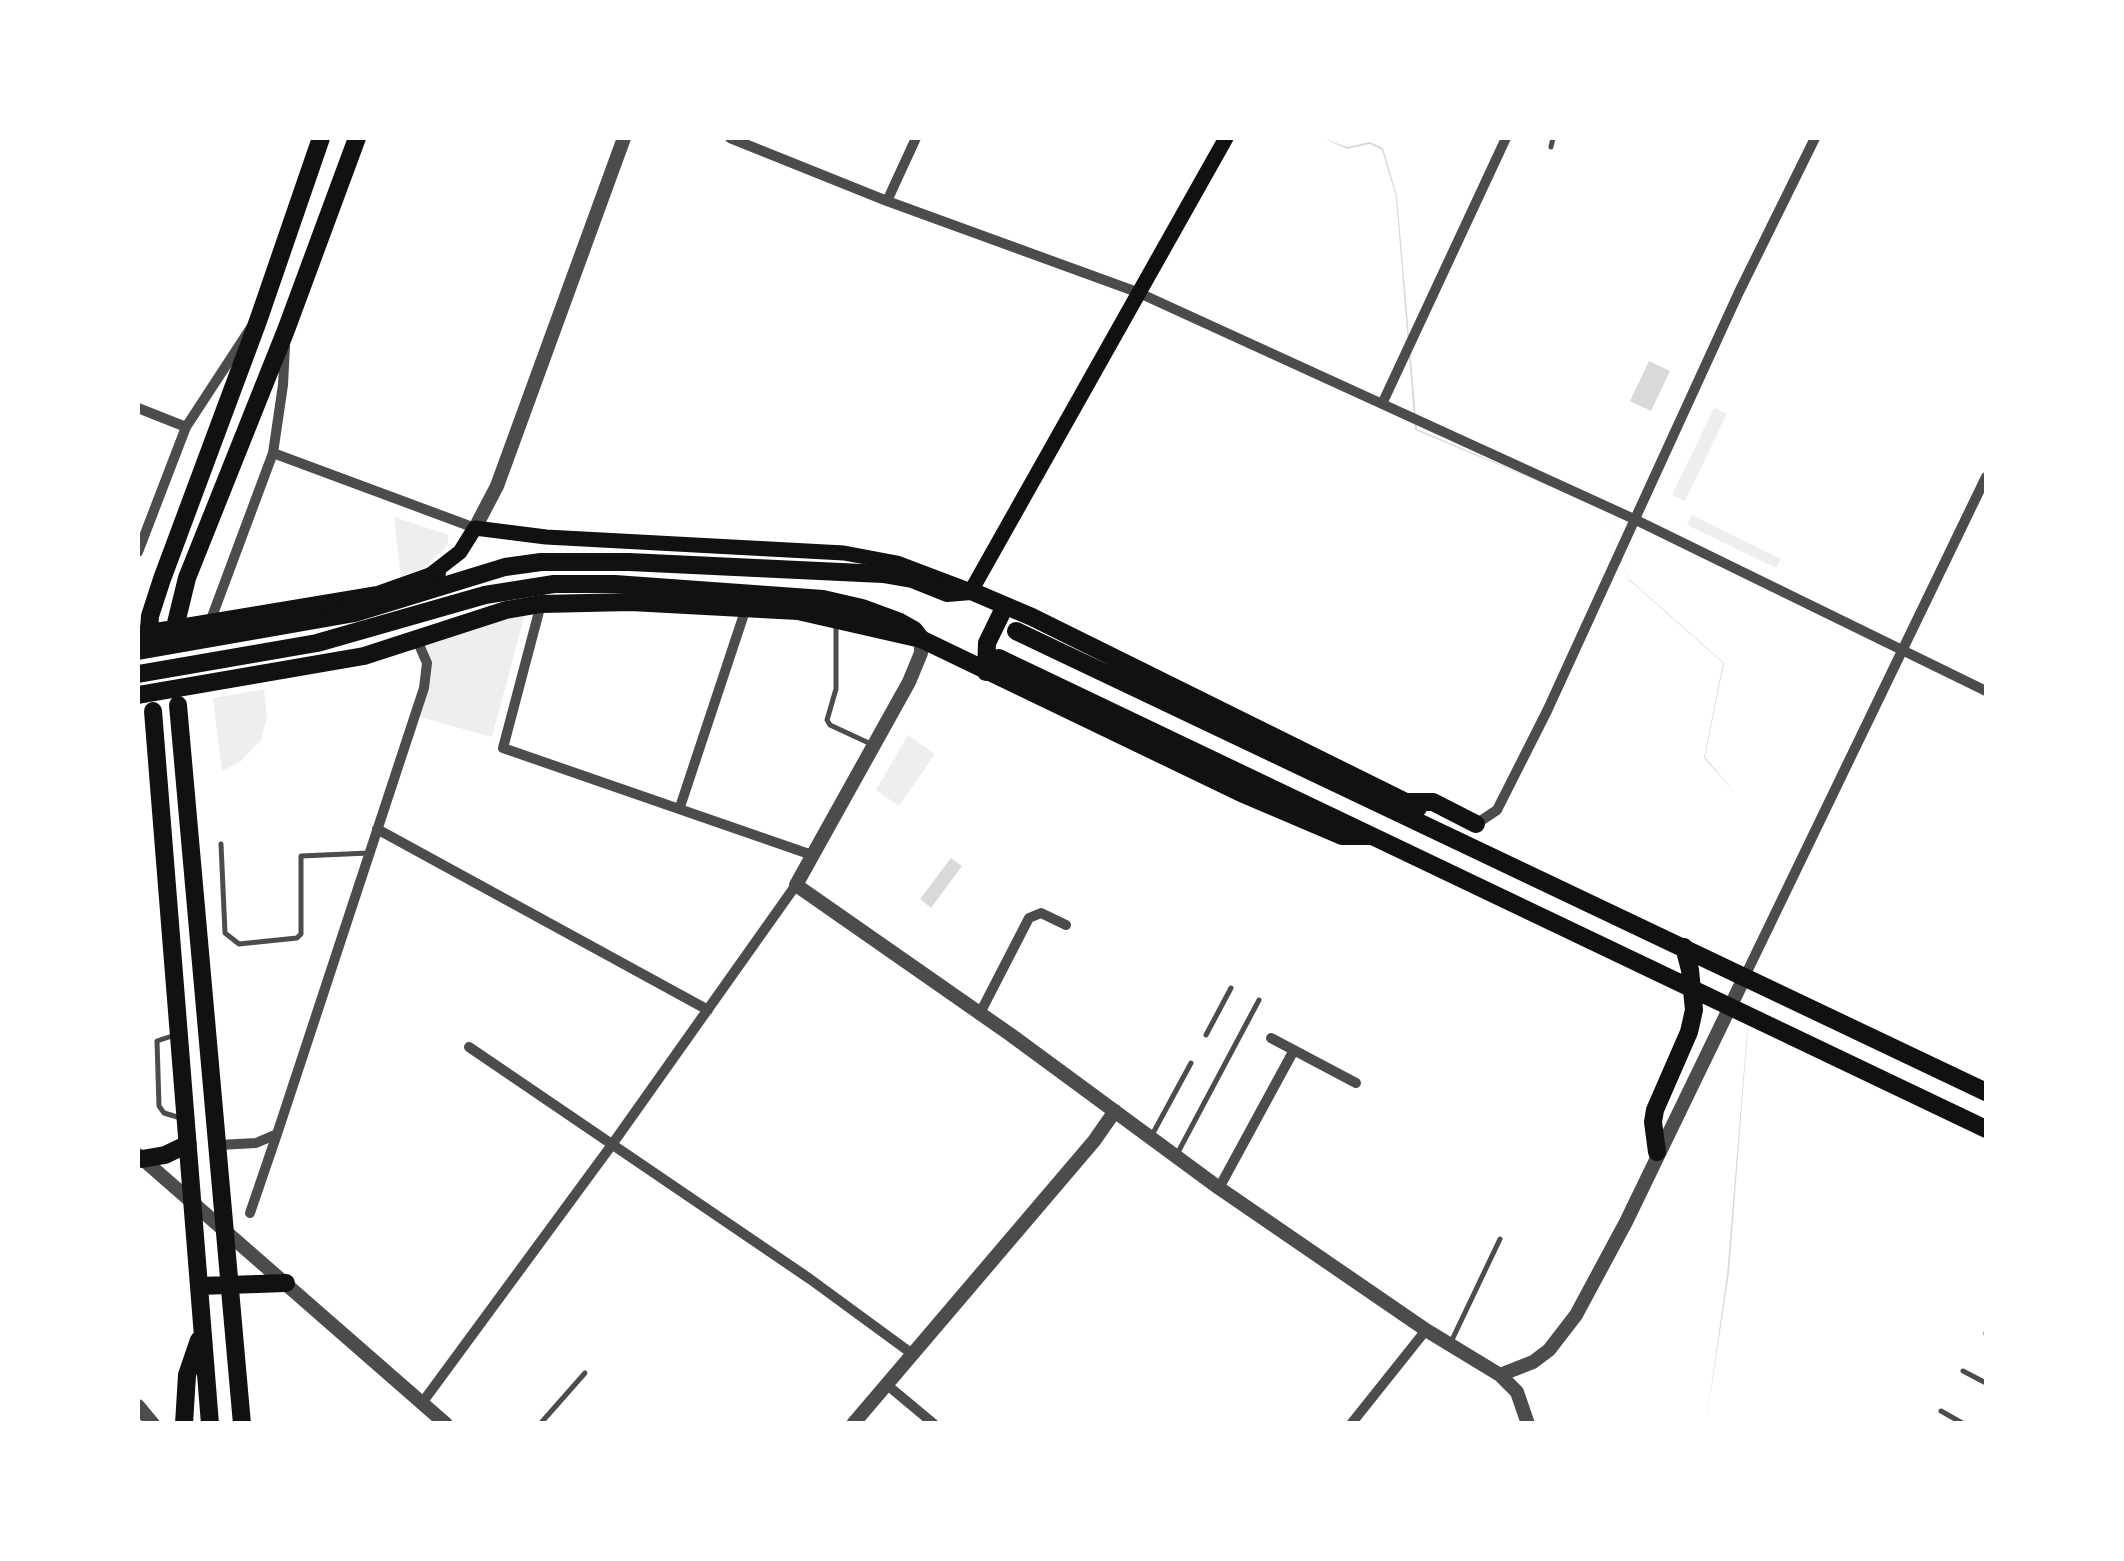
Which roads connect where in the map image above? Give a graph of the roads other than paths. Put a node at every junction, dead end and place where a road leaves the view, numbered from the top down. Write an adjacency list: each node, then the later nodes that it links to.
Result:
1 (321, 138): 13 (main road)
2 (358, 138): 14 (main road)
3 (624, 138): 21 (street)
4 (730, 138): 11 (street)
5 (916, 138): 11 (street)
6 (1226, 138): 12 (main road)
7 (1506, 138): 15 (street)
8 (1553, 138): 10 (lane)
9 (1814, 138): 20 (street)
10 (1551, 147)
11 (887, 201): 12 (street)
12 (1137, 292): 15 (street); 24 (main road)
13 (258, 322): 17 (street); 33 (main road)
14 (286, 330): 18 (street); 30 (main road)
15 (1382, 404): 20 (street)
16 (138, 408): 17 (street)
17 (186, 427): 22 (street)
18 (273, 453): 21 (street); 31 (street)
19 (1986, 477): 36 (street)
20 (1634, 519): 36 (street); 47 (street)
21 (475, 528): 23 (main road); 24 (main road)
22 (138, 552)
23 (432, 576): 31 (main road)
24 (971, 591): 28 (main road); 37 (main road)
25 (481, 603): 34 (main road)
26 (541, 604): 27 (main road); 34 (main road); 46 (street)
27 (746, 608): 29 (main road); 46 (street)
28 (1003, 610): 38 (main road); 45 (main road)
29 (842, 611): 35 (main road); 39 (main road); 44 (lane)
30 (176, 623)
31 (210, 623): 33 (main road)
32 (1016, 631): 49 (main road)
33 (143, 633)
34 (424, 638): 41 (main road); 48 (street)
35 (920, 639): 38 (main road); 44 (street)
36 (1904, 649): 40 (street); 56 (street)
37 (138, 650)
38 (990, 664): 58 (main road)
39 (138, 674)
40 (1986, 691)
41 (138, 694)
42 (178, 706): 77 (main road)
43 (153, 712): 63 (main road)
44 (874, 745): 52 (street)
45 (1405, 802): 47 (main road); 49 (main road)
46 (680, 807): 52 (street)
47 (1476, 824)
48 (378, 829): 51 (street); 61 (street)
49 (1452, 837): 55 (main road)
50 (221, 844): 51 (lane)
51 (369, 853): 74 (street)
52 (812, 855): 53 (street)
53 (796, 885): 61 (street); 62 (street)
54 (1066, 925): 62 (street)
55 (1684, 947): 56 (main road); 58 (main road)
56 (1744, 976): 60 (street); 70 (main road)
57 (1231, 988): 64 (lane)
58 (1693, 988): 60 (main road); 79 (main road)
59 (1259, 1000): 80 (lane)
60 (1731, 1006): 73 (main road); 79 (street)
61 (708, 1010): 78 (street)
62 (979, 1015): 71 (street)
63 (180, 1034): 72 (main road); 72 (lane)
64 (1206, 1036)
65 (1272, 1038): 67 (street)
66 (469, 1047): 78 (street)
67 (1294, 1050): 69 (street); 82 (street)
68 (1191, 1064): 75 (lane)
69 (1356, 1083)
70 (1986, 1092)
71 (1115, 1111): 75 (street); 93 (street)
72 (186, 1119): 76 (main road)
73 (1986, 1129)
74 (277, 1134): 77 (street); 84 (street)
75 (1151, 1138): 80 (street)
76 (188, 1144): 81 (main road); 83 (main road)
77 (218, 1145): 85 (main road)
78 (611, 1146): 93 (street); 99 (street)
79 (1658, 1152): 96 (street)
80 (1176, 1156): 82 (street)
81 (140, 1157): 83 (street)
82 (1218, 1188): 91 (street)
83 (194, 1204): 85 (street); 89 (main road)
84 (250, 1213)
85 (228, 1234): 87 (street); 88 (main road)
86 (1500, 1239): 92 (lane)
87 (286, 1282): 88 (main road); 99 (street)
88 (232, 1284): 89 (main road); 105 (main road)
89 (200, 1286): 90 (main road)
90 (203, 1330): 103 (main road); 104 (main road)
91 (1426, 1330): 92 (street); 110 (street)
92 (1449, 1344): 96 (street)
93 (911, 1354): 98 (street)
94 (1964, 1371): 97 (lane)
95 (585, 1373): 107 (lane)
96 (1500, 1376): 111 (street)
97 (1986, 1383)
98 (886, 1384): 108 (street); 109 (street)
99 (422, 1403): 106 (street)
100 (138, 1406): 102 (street)
101 (1941, 1411): 112 (lane)
102 (153, 1424)
103 (184, 1424)
104 (210, 1424)
105 (242, 1424)
106 (446, 1424)
107 (540, 1424)
108 (853, 1424)
109 (934, 1424)
110 (1351, 1424)
111 (1528, 1424)
112 (1964, 1424)

